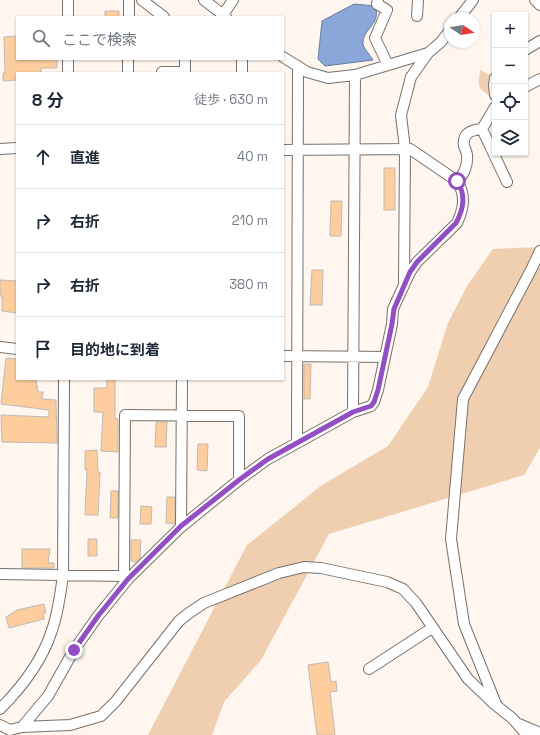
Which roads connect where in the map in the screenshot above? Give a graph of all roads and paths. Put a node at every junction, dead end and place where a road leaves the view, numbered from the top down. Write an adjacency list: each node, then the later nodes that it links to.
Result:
1 (68, 0): 12 (street)
2 (129, 0): 13 (street)
3 (142, 0): 14 (street)
4 (204, 0): 15 (street)
5 (233, 0): 15 (street)
6 (378, 0): 26 (street)
7 (418, 0): 16 (street)
8 (473, 0): 11 (street)
9 (535, 0): 10 (street)
10 (540, 5)
11 (464, 12)
12 (68, 16)
13 (128, 16)
14 (163, 16)
15 (225, 16)
16 (416, 16)
17 (444, 38): 20 (street)
18 (540, 41): 19 (street)
19 (528, 48)
20 (428, 53): 26 (street); 40 (street)
21 (284, 58): 27 (street)
22 (68, 60): 28 (street)
23 (128, 60): 29 (street)
24 (185, 60): 30 (street)
25 (242, 60): 31 (street)
26 (388, 65): 32 (street)
27 (298, 66): 32 (street); 42 (street)
28 (68, 72)
29 (128, 72)
30 (185, 72)
31 (242, 72)
32 (355, 75): 39 (street)
33 (540, 79): 34 (street)
34 (528, 85)
35 (492, 112): 36 (street)
36 (482, 128): 43 (street); 44 (street)
37 (16, 148): 38 (street)
38 (0, 149)
39 (354, 149): 40 (street); 42 (street); 51 (street)
40 (405, 149): 43 (street); 46 (street)
41 (284, 150): 42 (street)
42 (298, 150): 50 (street)
43 (457, 181): 46 (street)
44 (507, 182)
45 (540, 251): 65 (street)
46 (404, 287): 52 (street)
47 (0, 347): 48 (street)
48 (16, 349)
49 (284, 356): 50 (street)
50 (297, 356): 51 (street); 57 (street)
51 (353, 357): 52 (street); 55 (street)
52 (385, 357): 55 (street)
53 (64, 380): 61 (street)
54 (182, 380): 56 (street)
55 (353, 412): 57 (street)
56 (183, 416): 58 (street); 59 (street); 62 (street)
57 (296, 443): 58 (street)
58 (239, 480): 59 (street)
59 (181, 526): 62 (street)
60 (0, 574): 61 (street)
61 (63, 576): 62 (street); 66 (street)
62 (126, 578): 69 (street)
63 (432, 628): 64 (street); 65 (street); 69 (street)
64 (368, 669)
65 (497, 706): 67 (street)
66 (0, 709)
67 (517, 724): 70 (street); 71 (street)
68 (0, 725): 69 (street)
69 (22, 727)
70 (540, 733)
71 (526, 735)

